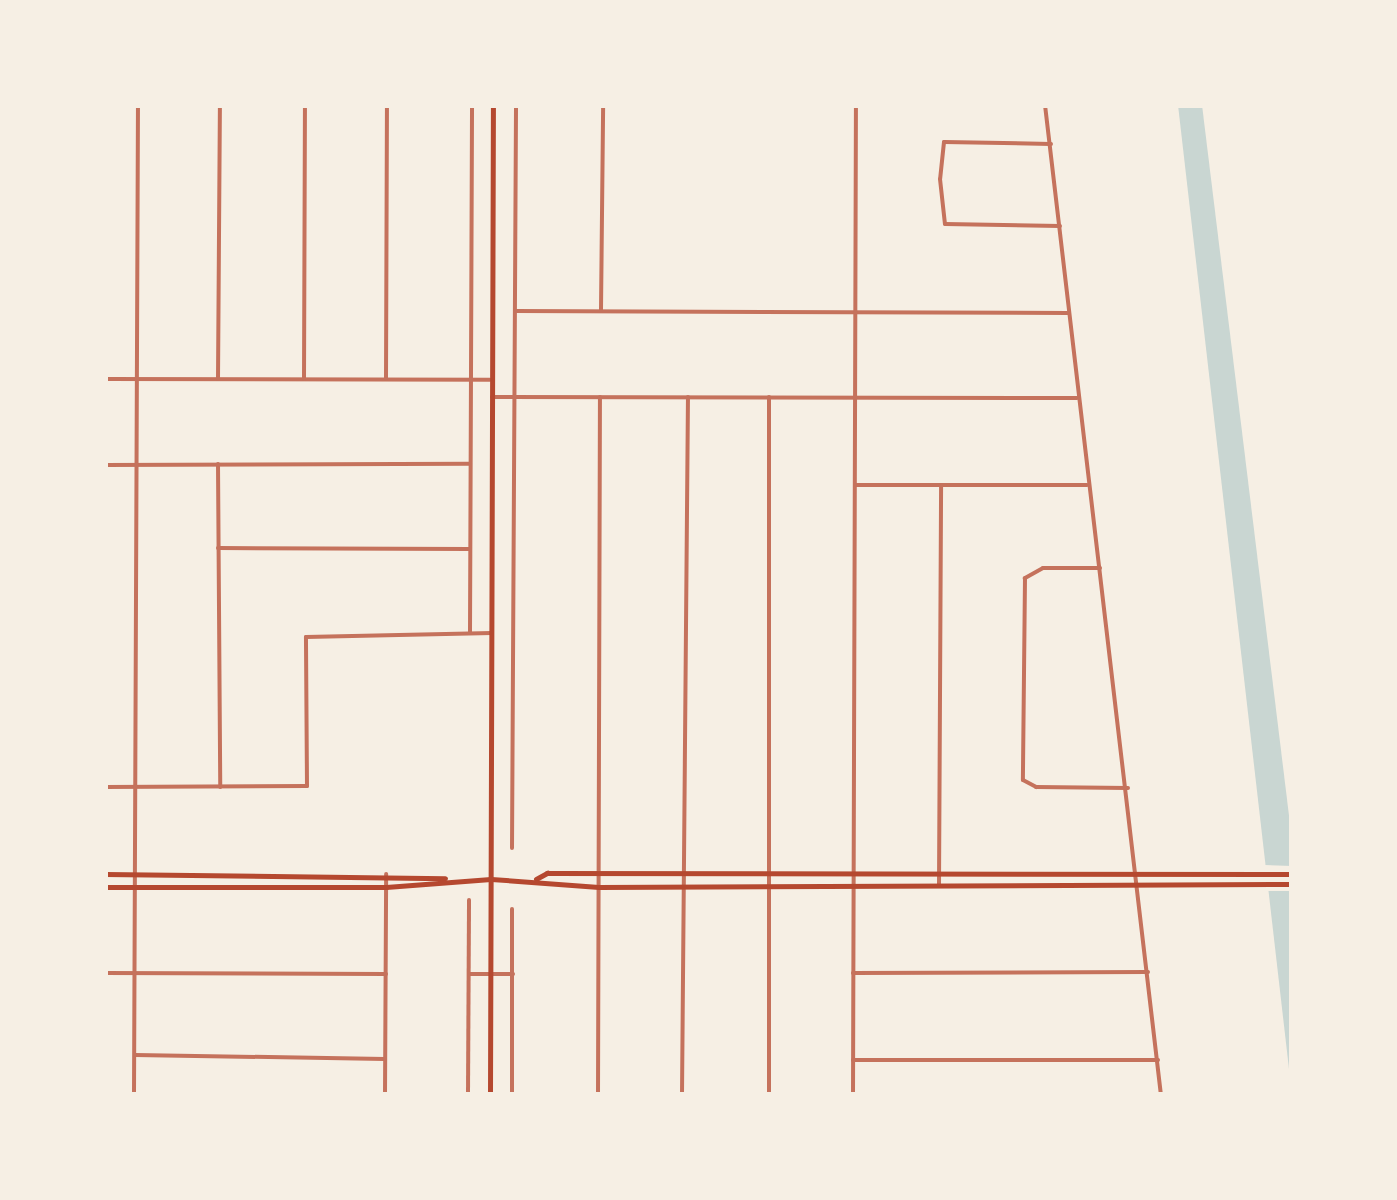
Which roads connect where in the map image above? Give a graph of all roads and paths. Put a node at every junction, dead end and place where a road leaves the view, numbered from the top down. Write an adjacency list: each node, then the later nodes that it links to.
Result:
1 (138, 105): 18 (street)
2 (220, 105): 20 (street)
3 (305, 105): 21 (street)
4 (388, 105): 19 (street)
5 (472, 105): 22 (street)
6 (493, 105): 23 (main road)
7 (516, 105): 13 (street)
8 (603, 105): 14 (street)
9 (856, 105): 15 (street)
10 (1045, 105): 11 (street)
11 (1051, 144): 12 (street); 12 (street)
12 (1060, 226): 16 (street)
13 (515, 310): 14 (street); 25 (street)
14 (601, 310): 15 (street)
15 (857, 312): 16 (street); 29 (street)
16 (1068, 312): 30 (street)
17 (105, 379): 18 (street)
18 (134, 379): 20 (street); 31 (street)
19 (386, 379): 21 (street); 22 (street)
20 (218, 380): 21 (street)
21 (304, 380)
22 (471, 380): 23 (street); 33 (street)
23 (492, 380): 24 (main road)
24 (492, 397): 25 (street); 41 (main road)
25 (515, 397): 26 (street); 47 (street)
26 (600, 398): 27 (street); 51 (street)
27 (688, 398): 28 (street); 52 (street)
28 (769, 398): 29 (street); 53 (street)
29 (856, 398): 30 (street); 35 (street)
30 (1077, 398): 37 (street)
31 (134, 464): 32 (street); 34 (street); 44 (street)
32 (218, 464): 33 (street); 38 (street)
33 (471, 464): 39 (street)
34 (105, 465)
35 (856, 485): 36 (street); 54 (street)
36 (941, 485): 37 (street); 55 (street)
37 (1088, 485): 40 (street)
38 (218, 548): 39 (street); 45 (street)
39 (470, 549): 42 (street)
40 (1100, 568): 46 (street); 46 (street)
41 (492, 633): 42 (street); 58 (main road)
42 (470, 634): 45 (street)
43 (105, 787): 44 (street)
44 (135, 787): 45 (street); 49 (street)
45 (220, 787)
46 (1128, 788): 56 (street)
47 (512, 848)
48 (105, 874): 49 (main road)
49 (134, 874): 50 (main road); 70 (street)
50 (386, 874): 60 (main road); 65 (street)
51 (598, 874): 52 (main road); 59 (main road); 66 (street)
52 (682, 874): 53 (main road); 67 (street)
53 (768, 874): 54 (main road); 68 (street)
54 (855, 874): 55 (main road); 62 (street)
55 (939, 874): 56 (main road); 63 (street)
56 (1140, 874): 57 (main road); 64 (street)
57 (1292, 874)
58 (490, 879): 59 (main road); 60 (main road); 79 (main road)
59 (536, 879): 66 (main road)
60 (448, 880): 65 (main road)
61 (1292, 884): 64 (main road)
62 (855, 886): 63 (main road); 68 (main road); 76 (street)
63 (939, 886): 64 (main road)
64 (1141, 886): 74 (street)
65 (386, 887): 70 (main road); 77 (street)
66 (599, 887): 67 (main road); 90 (street)
67 (683, 887): 68 (main road); 91 (street)
68 (768, 887): 92 (street)
69 (105, 888): 70 (main road)
70 (134, 888): 75 (street)
71 (469, 900): 78 (street)
72 (512, 909): 80 (street)
73 (105, 972): 75 (street)
74 (1150, 972): 76 (street); 84 (street)
75 (134, 973): 77 (street); 81 (street)
76 (853, 973): 83 (street)
77 (386, 974): 82 (street)
78 (469, 974): 79 (street); 87 (street)
79 (490, 974): 80 (street); 88 (main road)
80 (512, 974): 89 (street)
81 (135, 1056): 82 (street); 85 (street)
82 (385, 1058): 86 (street)
83 (853, 1060): 84 (street); 93 (street)
84 (1158, 1060): 94 (street)
85 (134, 1095)
86 (385, 1095)
87 (468, 1095)
88 (490, 1095)
89 (512, 1095)
90 (598, 1095)
91 (682, 1095)
92 (769, 1095)
93 (853, 1095)
94 (1161, 1095)

